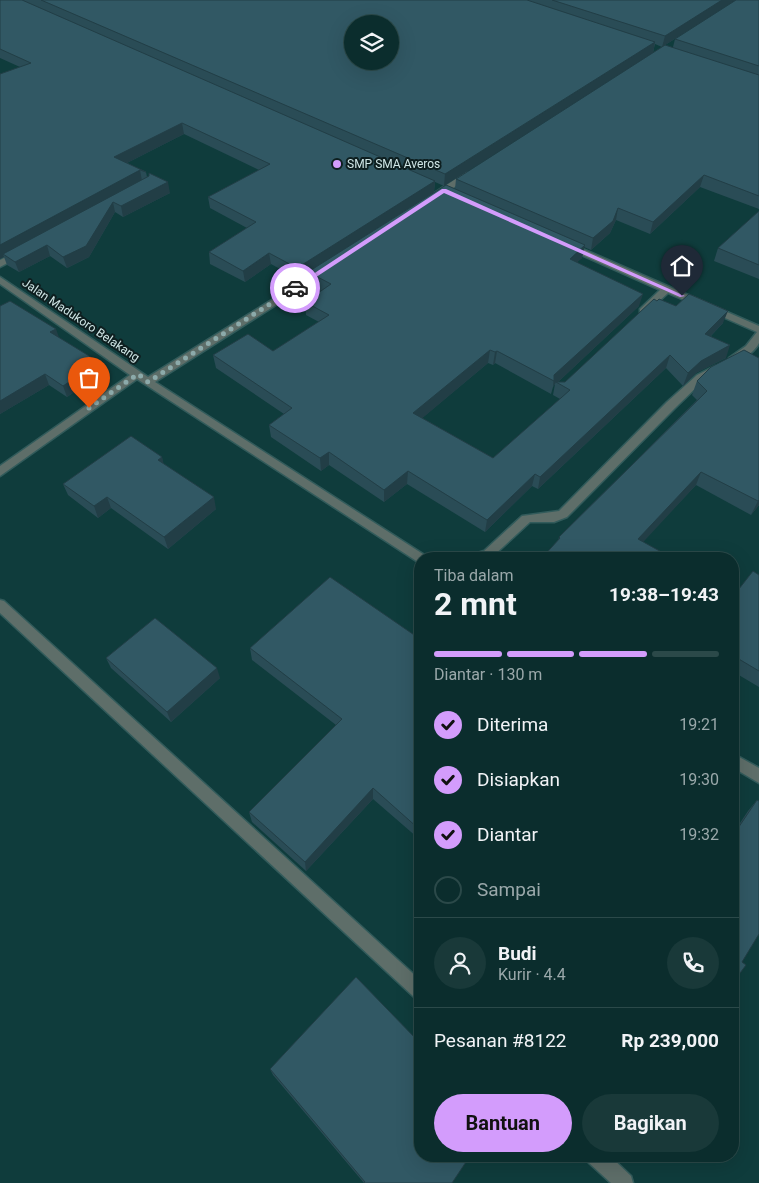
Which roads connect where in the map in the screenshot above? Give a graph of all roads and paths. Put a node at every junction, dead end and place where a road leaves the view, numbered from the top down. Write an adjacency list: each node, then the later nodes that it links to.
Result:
1 (477, 169): 3 (street)
2 (435, 187): 3 (street)
3 (444, 191): 4 (street); 5 (street)
4 (453, 195)
5 (427, 202)
6 (560, 242): 12 (street)
7 (26, 250): 8 (street)
8 (0, 264)
9 (328, 267): 17 (street)
10 (0, 280): 11 (street, Jalan Madukoro Belakang)
11 (5, 289): 16 (street, Jalan Madukoro Belakang)
12 (667, 289): 13 (street); 14 (street)
13 (633, 320)
14 (759, 330)
15 (759, 335): 19 (street)
16 (138, 374): 17 (street, Jalan Madukoro Belakang); 18 (street)
17 (148, 382): 20 (street, Jalan Madukoro Belakang)
18 (0, 472)
19 (490, 552)
20 (414, 554)
21 (0, 605): 24 (street)
22 (739, 763): 23 (street)
23 (759, 776)
24 (414, 986)
25 (602, 1162): 26 (street)
26 (624, 1183)

